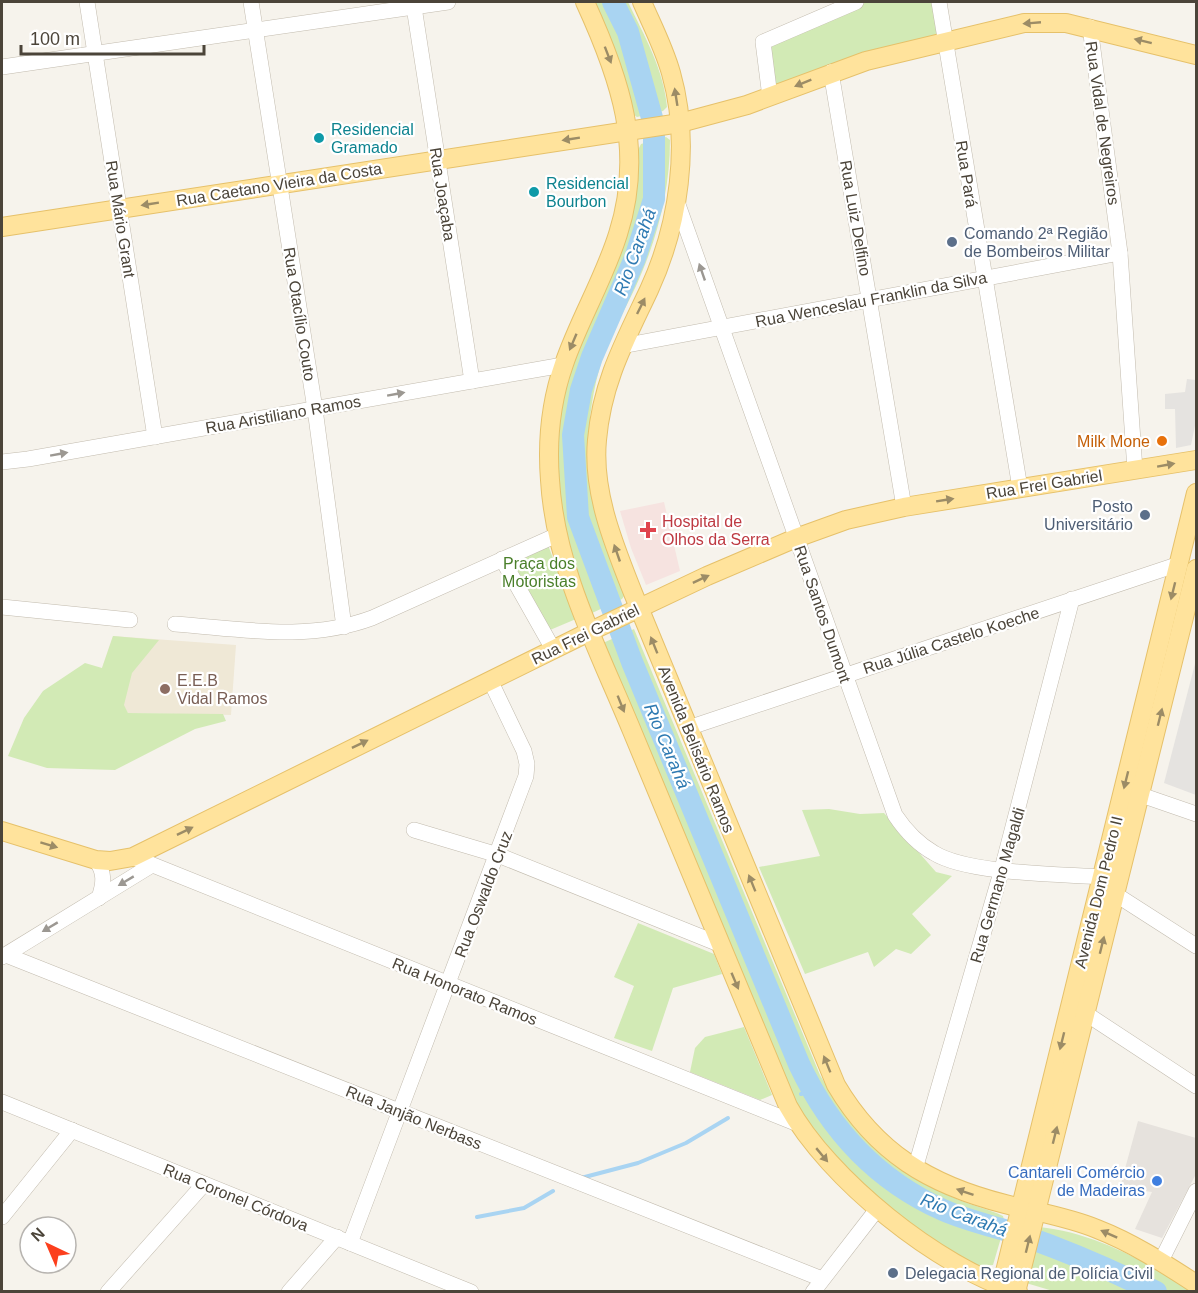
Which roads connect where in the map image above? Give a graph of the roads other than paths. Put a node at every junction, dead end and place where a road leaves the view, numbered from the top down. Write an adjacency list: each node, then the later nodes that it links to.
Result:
1 (87, 2): 12 (street, Rua Mário Grant)
2 (251, 2): 10 (street, Rua Otacílio Couto)
3 (448, 2): 8 (street)
4 (585, 2): 18 (main road, one-way to 18)
5 (642, 2): 17 (main road, Avenida Belisário Ramos, one-way to 5)
6 (856, 2): 16 (street)
7 (939, 2): 11 (street, Rua Pará)
8 (414, 7): 10 (street); 19 (street, Rua Joaçaba)
9 (1090, 27): 11 (main road, Rua Caetano Vieira da Costa, one-way to 11); 13 (main road, Rua Caetano Vieira da Costa, one-way to 9); 24 (street, Rua Vidal de Negreiros)
10 (255, 30): 12 (street); 20 (street, Rua Otacílio Couto)
11 (945, 42): 15 (main road, Rua Caetano Vieira da Costa); 25 (street, Rua Pará)
12 (95, 53): 14 (street); 22 (street, Rua Mário Grant)
13 (1197, 55)
14 (2, 67)
15 (831, 72): 16 (main road, Rua Caetano Vieira da Costa, one-way to 16); 26 (street, Rua Luiz Delfino)
16 (770, 97): 17 (main road, Rua Caetano Vieira da Costa)
17 (674, 124): 18 (main road, Rua Caetano Vieira da Costa); 21 (main road, Avenida Belisário Ramos)
18 (635, 130): 19 (main road, Rua Caetano Vieira da Costa, one-way to 19); 29 (main road, one-way to 29)
19 (438, 160): 20 (main road, Rua Caetano Vieira da Costa); 30 (street, Rua Joaçaba)
20 (280, 184): 22 (main road, Rua Caetano Vieira da Costa, one-way to 22); 31 (street, Rua Otacílio Couto)
21 (676, 199): 27 (street, Rua Santos Dumont, one-way to 21); 28 (main road, Avenida Belisário Ramos, one-way to 21)
22 (119, 209): 23 (main road, Rua Caetano Vieira da Costa); 32 (street, Rua Mário Grant)
23 (2, 227)
24 (1120, 253): 25 (street, Rua Wenceslau Franklin da Silva); 35 (street, Rua Vidal de Negreiros)
25 (985, 278): 26 (street, Rua Wenceslau Franklin da Silva); 36 (street, Rua Pará)
26 (869, 299): 27 (street, Rua Wenceslau Franklin da Silva); 38 (street, Rua Luiz Delfino)
27 (721, 327): 28 (street, Rua Wenceslau Franklin da Silva); 40 (street, Rua Santos Dumont)
28 (622, 346): 45 (main road, Avenida Belisário Ramos, one-way to 28)
29 (563, 365): 30 (street, Rua Aristiliano Ramos); 39 (main road)
30 (472, 381): 31 (street, Rua Aristiliano Ramos, one-way to 30)
31 (315, 409): 32 (street, Rua Aristiliano Ramos); 48 (street, Rua Otacílio Couto)
32 (154, 437): 34 (street, Rua Aristiliano Ramos, one-way to 32)
33 (1197, 460): 35 (main road, Rua Frei Gabriel, one-way to 33)
34 (2, 462)
35 (1136, 470): 36 (main road, Rua Frei Gabriel)
36 (1020, 488): 38 (main road, Rua Frei Gabriel, one-way to 36)
37 (1197, 493): 42 (main road, Avenida Dom Pedro II)
38 (904, 507): 40 (main road, Rua Frei Gabriel)
39 (557, 535): 41 (street); 49 (main road)
40 (796, 538): 45 (main road, Rua Frei Gabriel, one-way to 40); 51 (street, Rua Santos Dumont)
41 (502, 559): 48 (street); 50 (street)
42 (1188, 567): 43 (street, Rua Júlia Castelo Koeche); 54 (main road, Avenida Dom Pedro II, one-way to 42); 63 (main road, Avenida Dom Pedro II, one-way to 63)
43 (1072, 599): 51 (street, Rua Júlia Castelo Koeche); 62 (street, Rua Germano Magaldi)
44 (2, 607): 46 (street)
45 (634, 610): 49 (main road, Rua Frei Gabriel); 53 (main road, Avenida Belisário Ramos, one-way to 45)
46 (130, 620)
47 (176, 624): 48 (street)
48 (344, 627)
49 (595, 628): 50 (main road, Rua Frei Gabriel); 66 (main road, one-way to 66)
50 (553, 649): 52 (main road, Rua Frei Gabriel)
51 (844, 675): 53 (street, Rua Júlia Castelo Koeche); 62 (street, Rua Santos Dumont)
52 (490, 680): 58 (street, Rua Oswaldo Cruz); 59 (main road, Rua Frei Gabriel, one-way to 52)
53 (688, 728): 76 (main road, Avenida Belisário Ramos, one-way to 53)
54 (1141, 795): 55 (street); 64 (main road, Avenida Dom Pedro II)
55 (1197, 814)
56 (414, 830): 58 (street)
57 (2, 831): 60 (main road, Rua Frei Gabriel, one-way to 60)
58 (498, 855): 66 (street); 69 (street, Rua Oswaldo Cruz)
59 (133, 856): 60 (main road, Rua Frei Gabriel); 61 (street, Rua Honorato Ramos)
60 (96, 860): 65 (street)
61 (152, 865): 65 (street, one-way to 65); 69 (street, Rua Honorato Ramos)
62 (1002, 869): 63 (street, Rua Santos Dumont); 76 (street, Rua Germano Magaldi)
63 (1102, 877): 80 (main road, Avenida Dom Pedro II, one-way to 80)
64 (1115, 894): 67 (street); 70 (main road, Avenida Dom Pedro II, one-way to 64)
65 (99, 897): 68 (street, one-way to 68)
66 (719, 944): 74 (main road, one-way to 74)
67 (1197, 946)
68 (4, 956): 73 (street, Rua Janjão Nerbass)
69 (449, 984): 73 (street, Rua Oswaldo Cruz); 74 (street, Rua Honorato Ramos)
70 (1085, 1013): 71 (street); 80 (main road, Avenida Dom Pedro II, one-way to 70)
71 (1197, 1086)
72 (2, 1102): 75 (street, Rua Coronel Córdova)
73 (400, 1111): 82 (street, Rua Oswaldo Cruz); 84 (street, Rua Janjão Nerbass)
74 (798, 1124): 79 (main road, one-way to 79)
75 (72, 1130): 77 (street, Rua Coronel Córdova); 81 (street)
76 (915, 1169): 80 (main road, Avenida Belisário Ramos, one-way to 76)
77 (204, 1184): 82 (street, Rua Coronel Córdova); 88 (street)
78 (1197, 1191): 83 (street)
79 (878, 1208): 84 (street); 86 (main road)
80 (1027, 1214): 83 (main road, Avenida Belisário Ramos, one-way to 80); 86 (main road, Avenida Dom Pedro II)
81 (2, 1217)
82 (343, 1240): 87 (street, Rua Coronel Córdova); 89 (street, Rua Oswaldo Cruz)
83 (1161, 1262): 85 (main road, Avenida Belisário Ramos)
84 (822, 1279): 90 (street)
85 (1197, 1284)
86 (1010, 1290)
87 (467, 1291)
88 (108, 1292)
89 (289, 1292)
90 (813, 1292)

